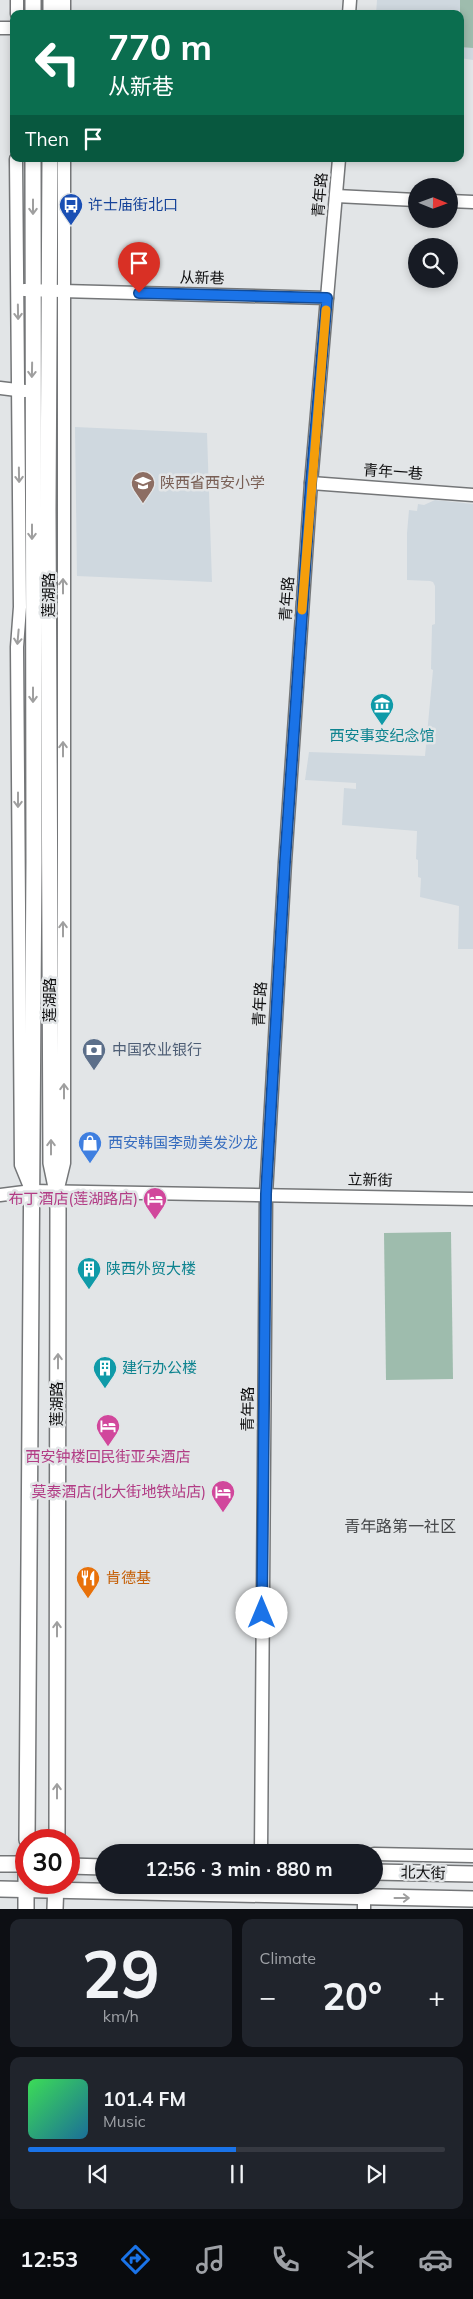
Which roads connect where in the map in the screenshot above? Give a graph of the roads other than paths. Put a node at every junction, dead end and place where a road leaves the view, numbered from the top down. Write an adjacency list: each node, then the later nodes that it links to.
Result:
1 (16, 162): 10 (street)
2 (32, 162): 11 (main road, 莲湖路, one-way to 11)
3 (50, 162): 12 (main road, 莲湖路)
4 (64, 162): 12 (street)
5 (339, 162): 6 (street, 青年路)
6 (336, 196): 7 (street); 13 (street, 青年路)
7 (408, 200)
8 (458, 201): 9 (street)
9 (473, 202)
10 (17, 290): 11 (street, 从新巷); 15 (street, one-way to 15)
11 (33, 291): 12 (street, 从新巷); 15 (main road, 莲湖路, one-way to 15)
12 (57, 291): 13 (street, 从新巷); 16 (main road, 莲湖路); 17 (street)
13 (327, 298): 18 (street, 青年路)
14 (0, 388): 15 (street)
15 (25, 391): 16 (street); 20 (main road, 莲湖路, one-way to 20)
16 (49, 392): 17 (street); 21 (main road, 莲湖路, one-way to 16)
17 (64, 392): 21 (street, one-way to 17)
18 (311, 483): 19 (street, 青年一巷); 22 (street, 青年路)
19 (473, 495)
20 (32, 1191): 21 (street, 立新街); 23 (street, 立新街); 25 (main road, 莲湖路)
21 (58, 1192): 22 (street, 立新街); 26 (main road, 莲湖路, one-way to 21)
22 (266, 1194): 24 (street, 立新街); 27 (street, 青年路)
23 (0, 1196)
24 (473, 1199)
25 (27, 1829)
26 (57, 1829)
27 (260, 1844)
28 (383, 1854): 29 (street)
29 (473, 1856)
30 (0, 1864): 31 (main road)
31 (15, 1864)
32 (80, 1866): 33 (main road)
33 (95, 1867)
34 (383, 1872): 35 (main road, 北大街)
35 (473, 1874)
36 (80, 1888): 42 (main road, 北大街)
37 (0, 1889): 38 (main road, 北大街)
38 (15, 1890)
39 (26, 1894): 43 (main road)
40 (56, 1894): 44 (main road)
41 (473, 1899): 42 (main road, 北大街, one-way to 41)
42 (364, 1903)
43 (26, 1909)
44 (56, 1909)

